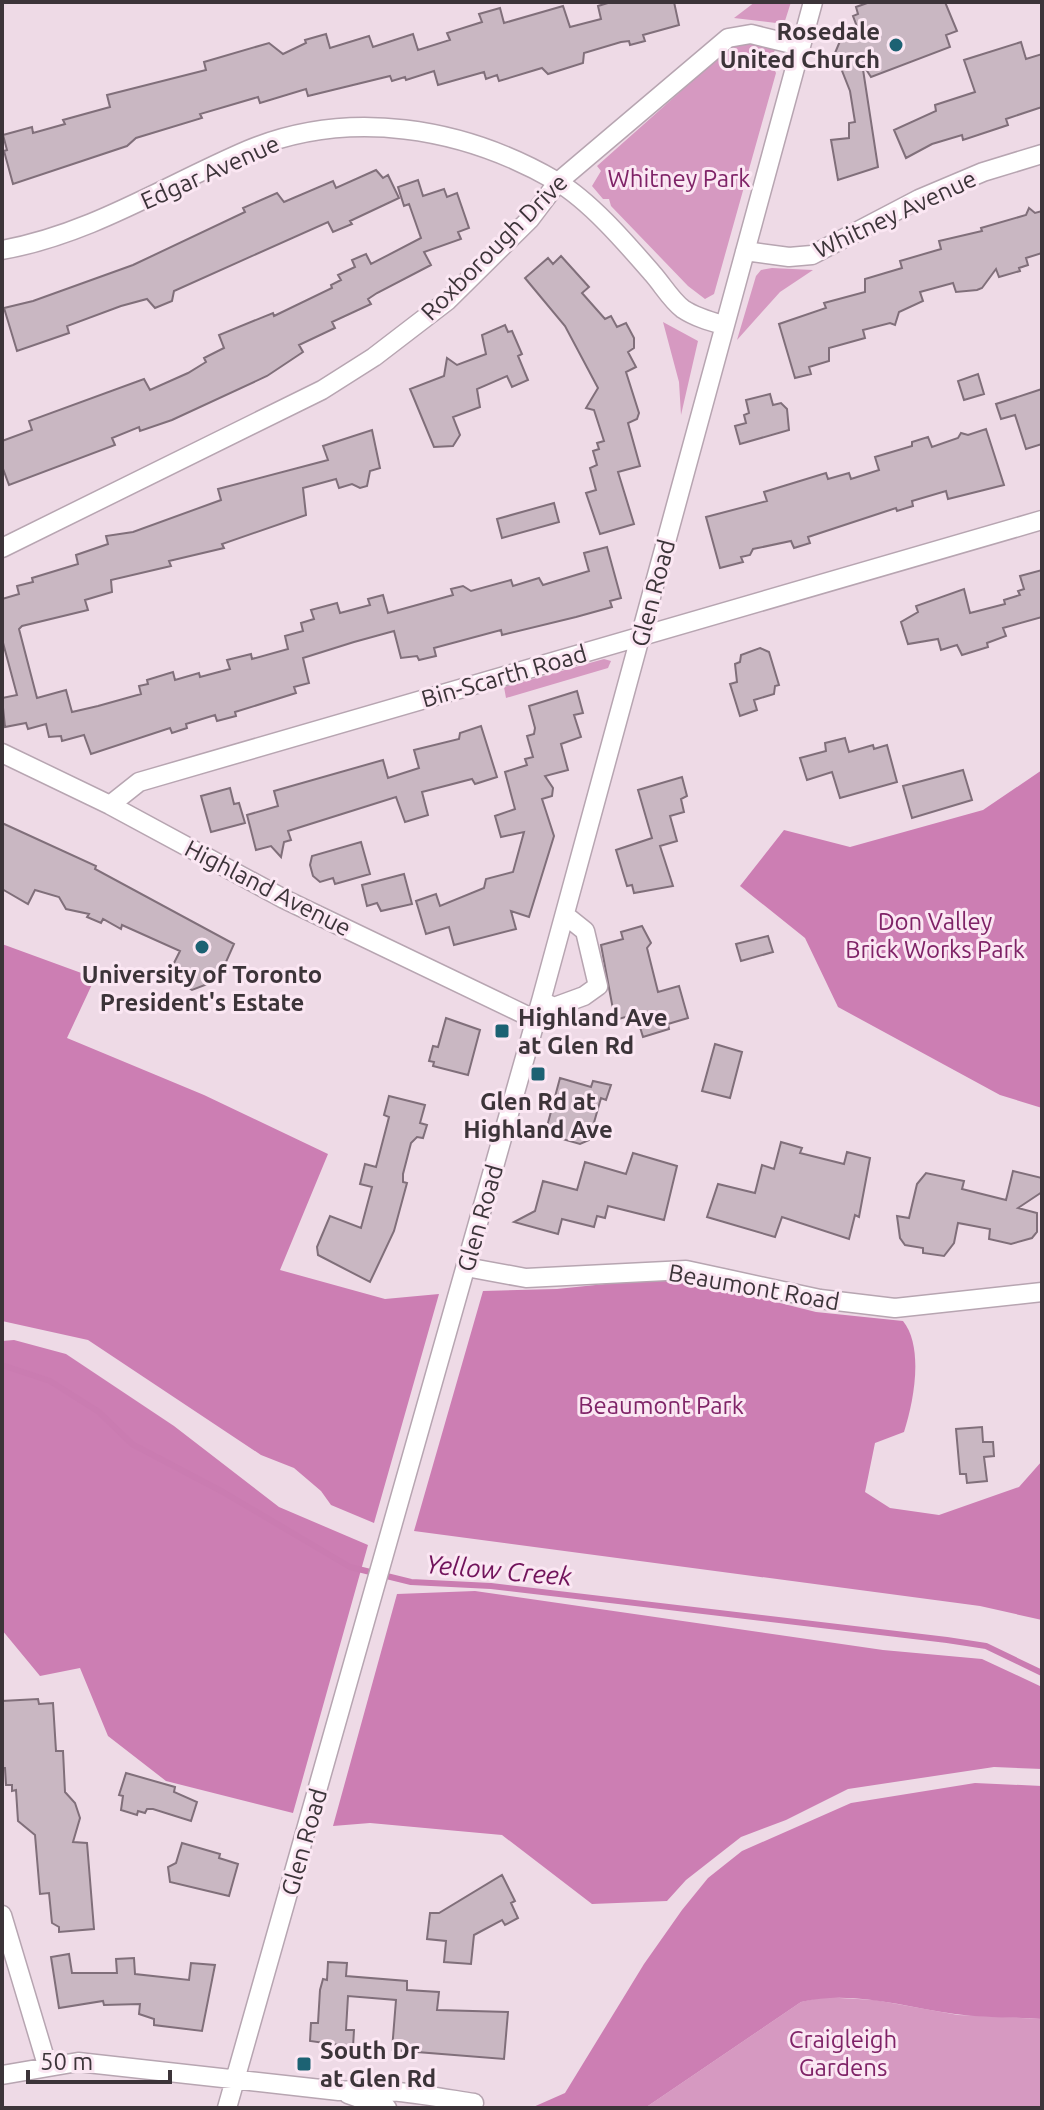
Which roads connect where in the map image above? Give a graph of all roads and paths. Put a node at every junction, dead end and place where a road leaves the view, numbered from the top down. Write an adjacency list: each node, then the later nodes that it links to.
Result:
1 (813, 2): 2 (street, Glen Road)
2 (800, 46): 4 (street, Roxborough Drive); 6 (street, Glen Road)
3 (1042, 154): 6 (street, Whitney Avenue)
4 (558, 182): 5 (street, Edgar Avenue); 7 (street); 9 (street, Roxborough Drive)
5 (2, 250)
6 (745, 251): 7 (street, Glen Road)
7 (723, 325): 10 (street, Glen Road)
8 (1042, 520): 10 (street, Bin-Scarth Road)
9 (2, 548)
10 (642, 636): 12 (street, Bin-Scarth Road); 13 (street, Glen Road)
11 (2, 753): 12 (street, Highland Avenue)
12 (110, 805): 15 (street, Highland Avenue)
13 (565, 915): 14 (street, Glen Road); 14 (street)
14 (541, 1001): 15 (street, Glen Road)
15 (536, 1020): 16 (street, Glen Road)
16 (466, 1267): 17 (street, Beaumont Road); 21 (street, Glen Road)
17 (1042, 1292)
18 (2, 1915): 19 (street)
19 (47, 2065): 20 (street); 21 (street)
20 (2, 2075)
21 (236, 2081): 22 (street); 24 (street, Glen Road)
22 (339, 2091): 23 (street); 25 (street)
23 (474, 2103)
24 (227, 2108)
25 (387, 2108)

